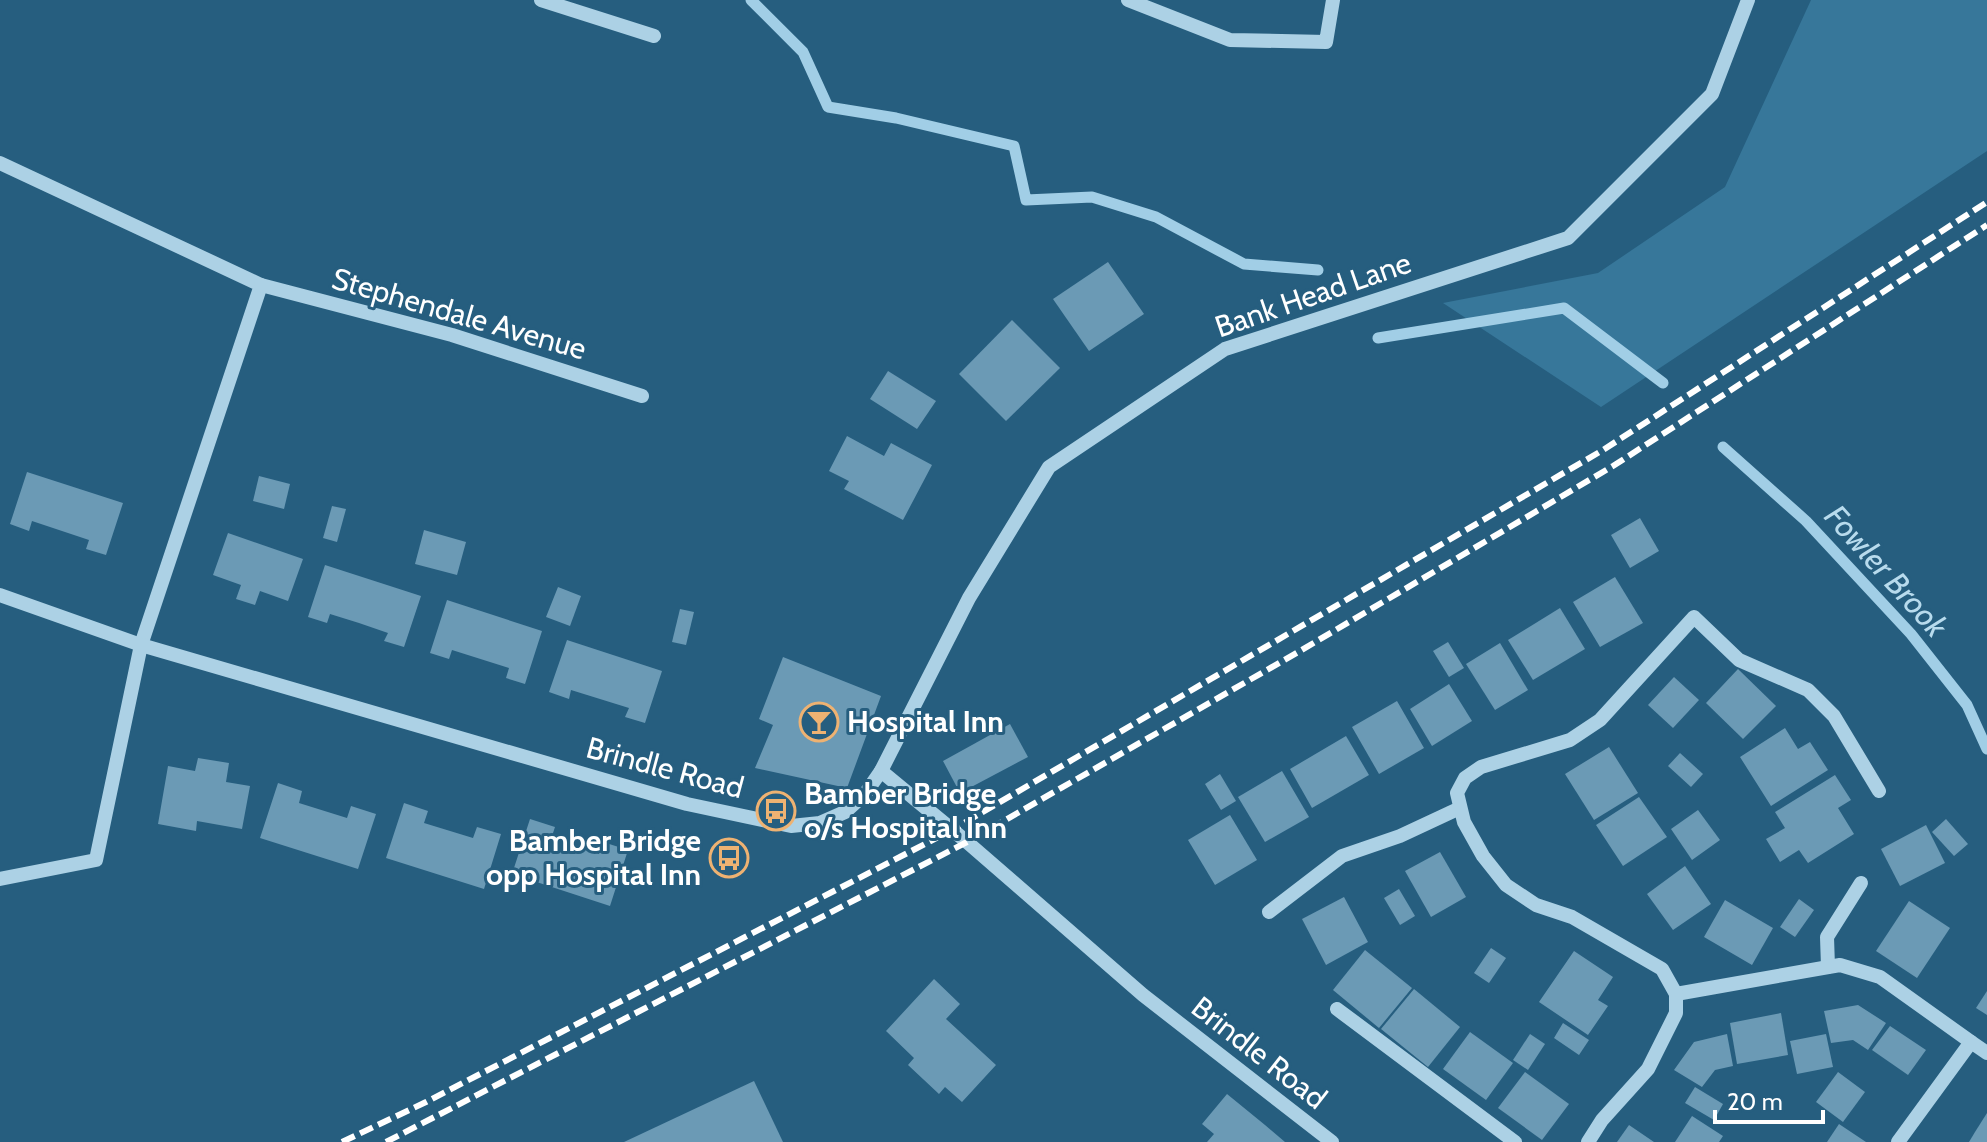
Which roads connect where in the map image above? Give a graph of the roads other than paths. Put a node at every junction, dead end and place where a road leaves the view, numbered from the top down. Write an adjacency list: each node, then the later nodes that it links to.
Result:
1 (541, 0): 5 (street)
2 (1128, 0): 3 (street)
3 (1333, 0)
4 (1748, 0): 11 (street, Bank Head Lane)
5 (654, 36)
6 (0, 163): 7 (street, Stephendale Avenue)
7 (261, 285): 8 (street, Stephendale Avenue); 10 (street)
8 (642, 396)
9 (0, 595): 10 (street, Brindle Road)
10 (141, 645): 11 (street, Brindle Road); 14 (street)
11 (881, 771): 22 (street, Brindle Road)
12 (1879, 791): 13 (street)
13 (1460, 808): 16 (street); 18 (street)
14 (0, 879)
15 (1861, 883): 17 (street)
16 (1269, 912)
17 (1828, 967): 18 (street); 20 (street)
18 (1676, 994): 24 (street)
19 (1337, 1009): 23 (street)
20 (1971, 1042): 21 (street); 25 (street)
21 (1987, 1053)
22 (1332, 1142)
23 (1515, 1142)
24 (1588, 1142)
25 (1898, 1142)

